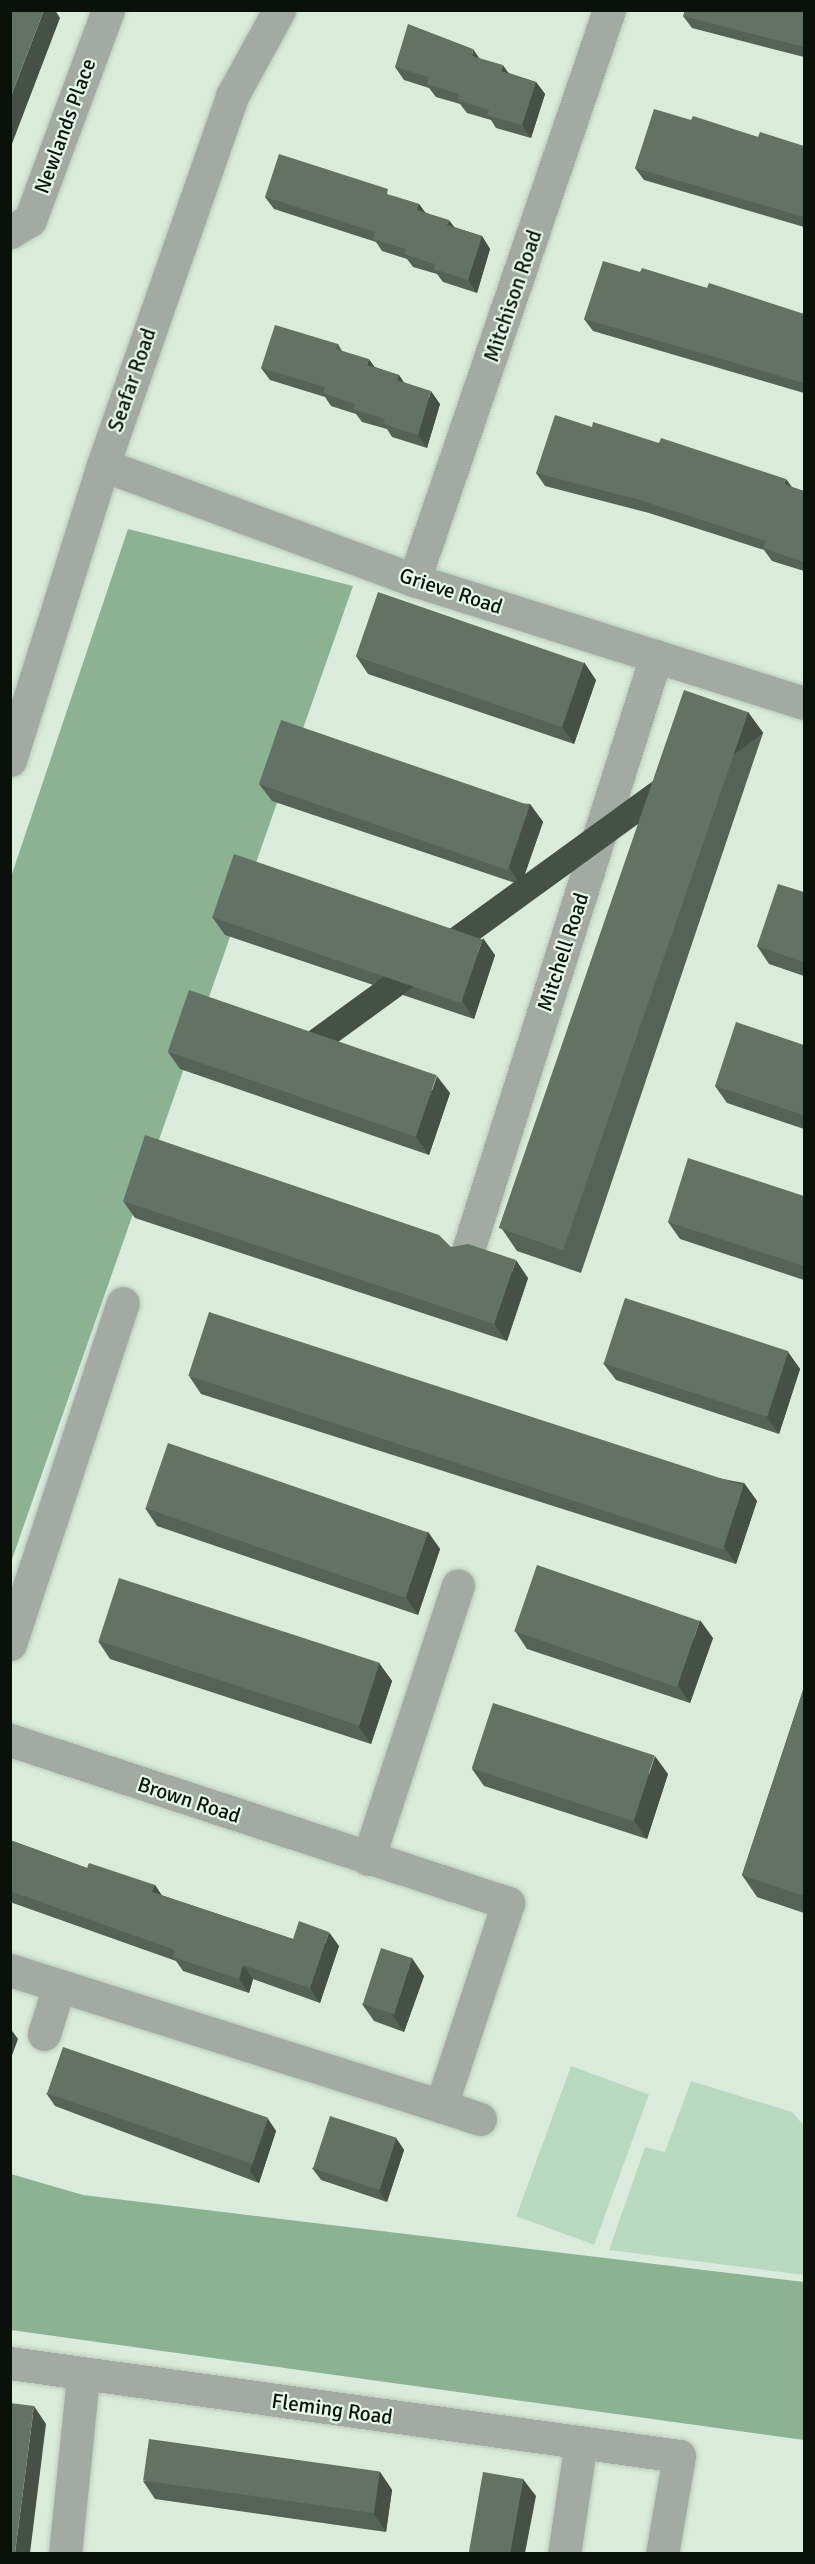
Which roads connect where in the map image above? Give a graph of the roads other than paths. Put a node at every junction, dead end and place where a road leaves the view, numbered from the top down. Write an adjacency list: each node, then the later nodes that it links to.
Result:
1 (108, 10): 4 (street, Newlands Place)
2 (279, 10): 5 (street, Seafar Road)
3 (609, 10): 6 (street, Mitchison Road)
4 (10, 232)
5 (103, 465): 6 (street, Grieve Road); 9 (street, Seafar Road)
6 (414, 580): 7 (street, Grieve Road)
7 (656, 656): 8 (street, Grieve Road); 10 (street, Mitchell Road)
8 (804, 703)
9 (10, 760)
10 (469, 1247)
11 (123, 1303): 13 (street)
12 (458, 1585): 15 (street)
13 (10, 1644)
14 (10, 1740): 15 (street, Brown Road)
15 (368, 1859): 19 (street, Brown Road)
16 (10, 1970): 17 (street)
17 (59, 1986): 18 (street); 19 (street)
18 (44, 2034)
19 (441, 2106): 20 (street)
20 (480, 2119)
21 (10, 2363): 22 (street, Fleming Road)
22 (83, 2376): 23 (street, Fleming Road); 24 (street)
23 (581, 2442): 25 (street); 26 (street, Fleming Road)
24 (65, 2553)
25 (564, 2553)
26 (662, 2553)

